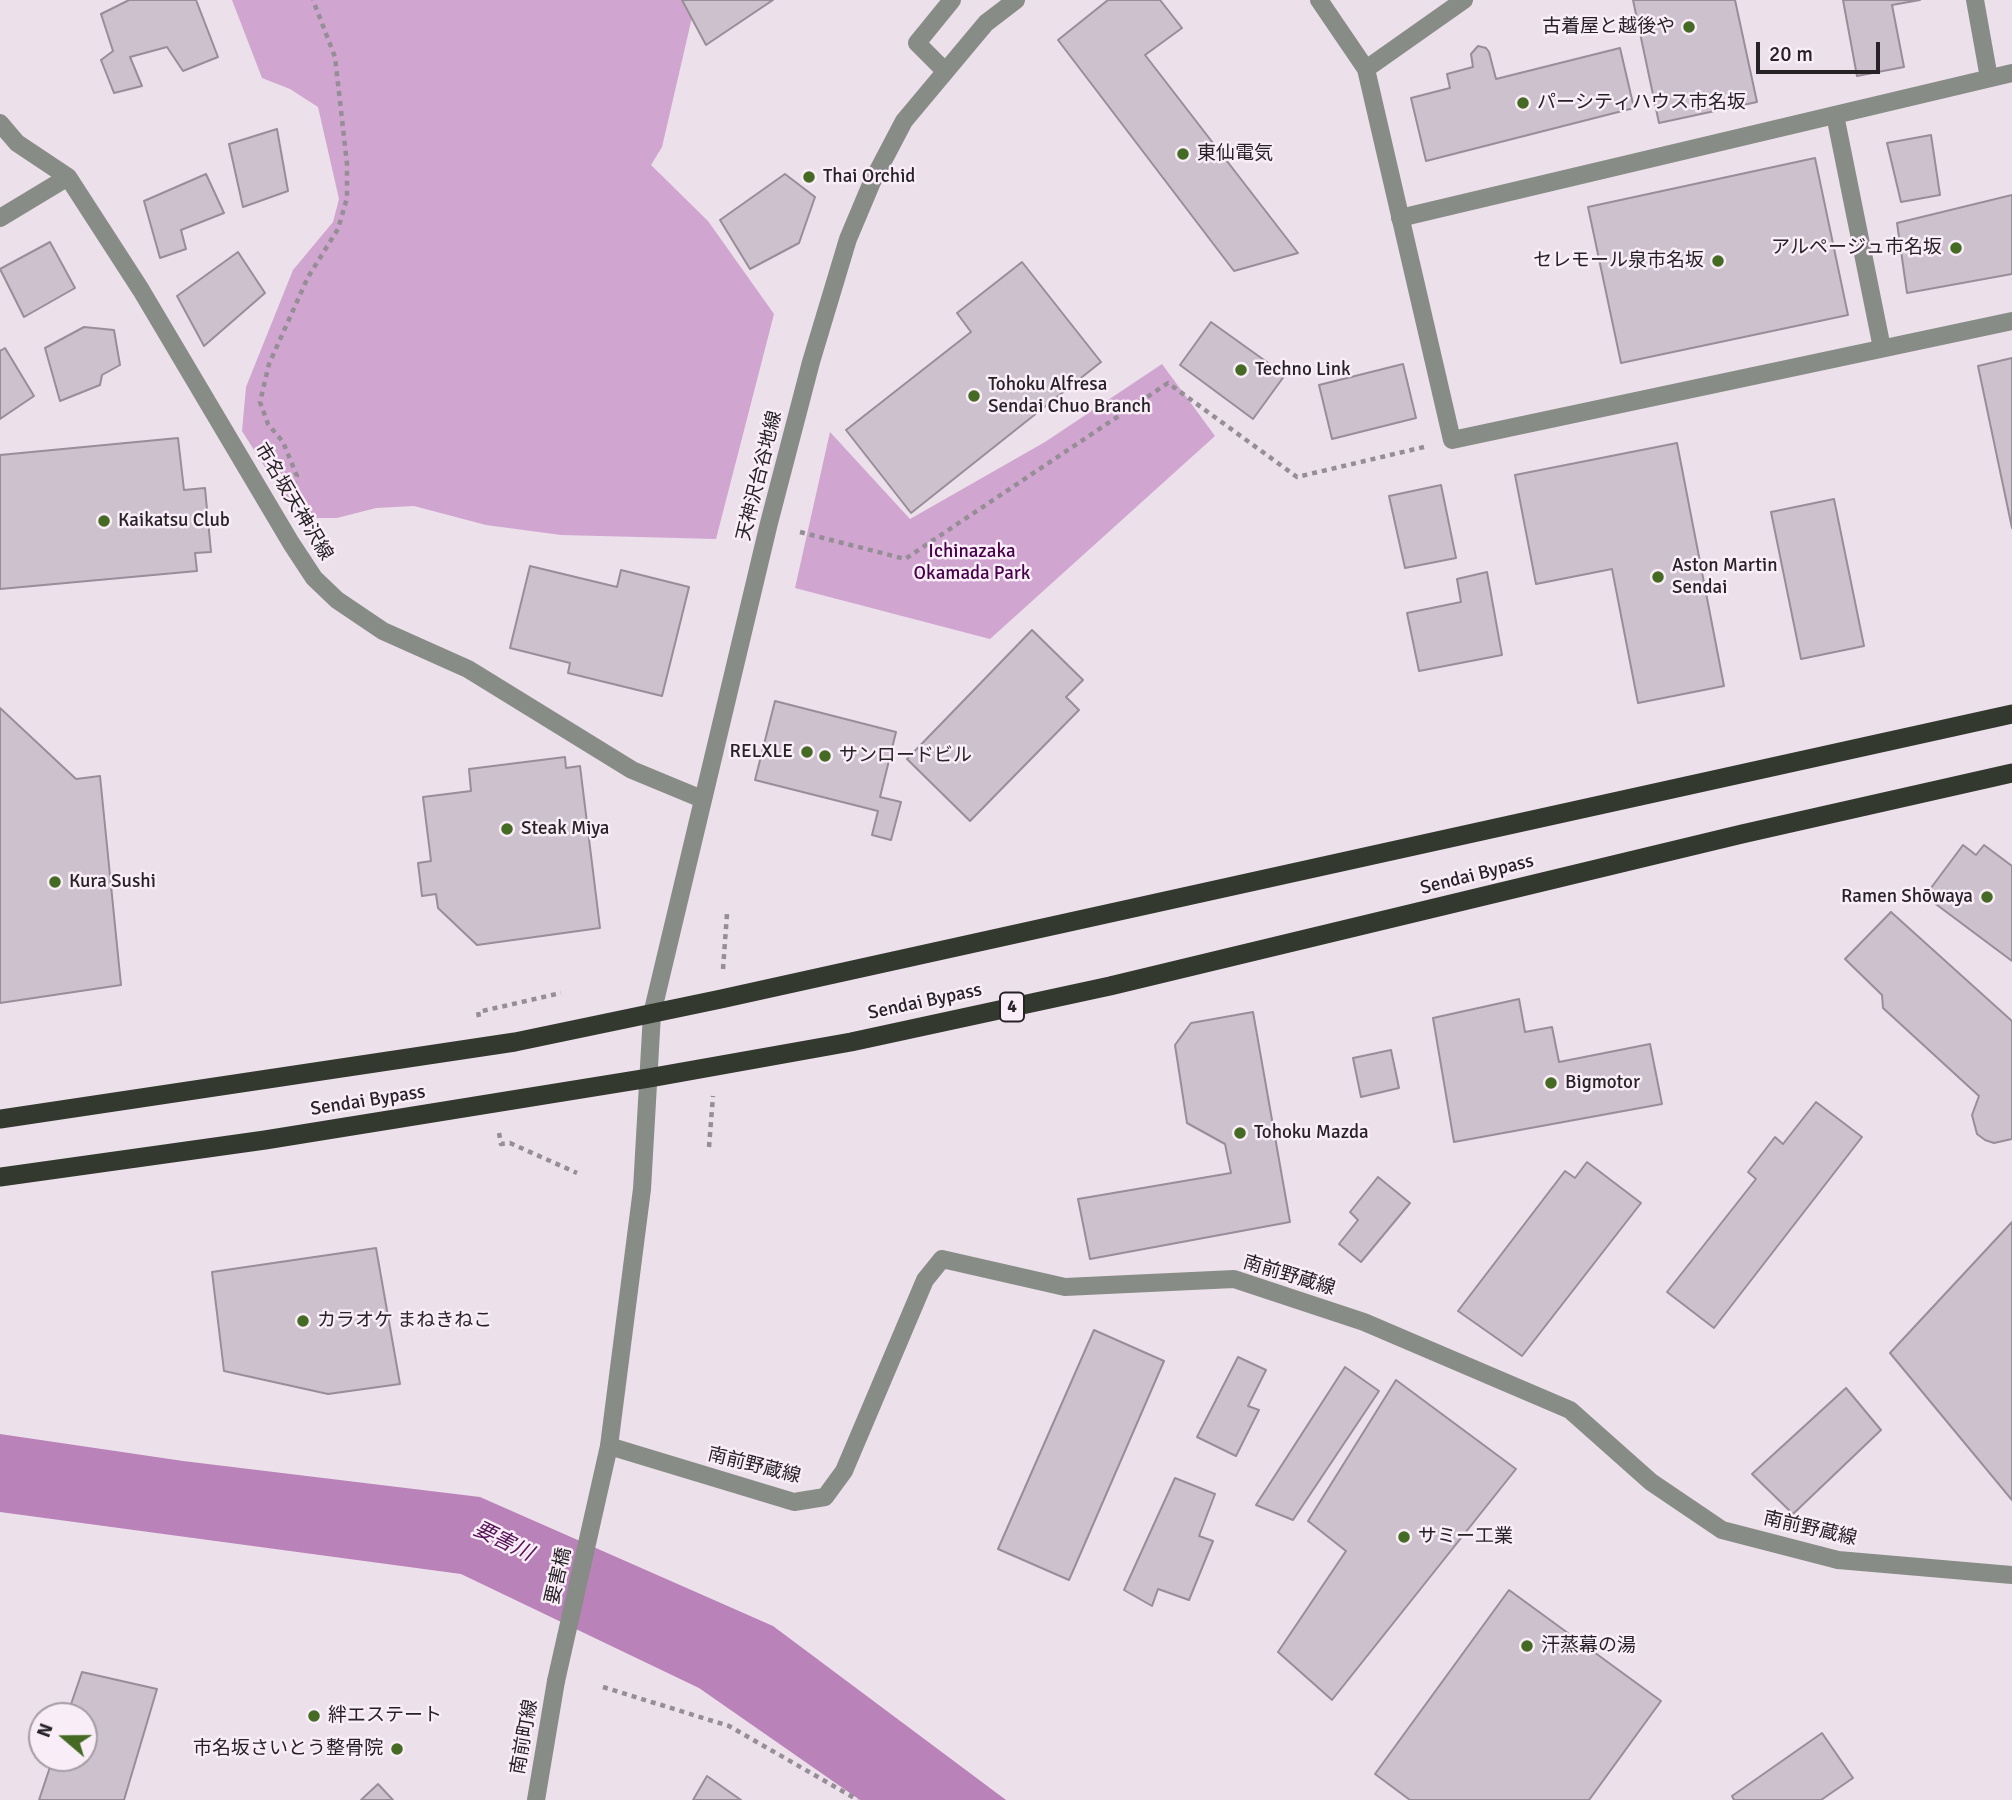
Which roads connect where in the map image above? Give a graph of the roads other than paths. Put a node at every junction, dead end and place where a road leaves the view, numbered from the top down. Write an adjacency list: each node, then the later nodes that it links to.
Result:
1 (951, 0): 7 (street)
2 (1016, 0): 7 (street, 天神沢台谷地線)
3 (1319, 0): 6 (street)
4 (1464, 0): 6 (street)
5 (1975, 0): 9 (street)
6 (1366, 69): 14 (street)
7 (944, 71): 19 (street, 天神沢台谷地線)
8 (2012, 73): 9 (street)
9 (1989, 78): 10 (street)
10 (1835, 115): 14 (street); 16 (street)
11 (0, 122): 12 (street, 市名坂天神沢線)
12 (68, 177): 13 (street); 19 (street, 市名坂天神沢線)
13 (0, 218)
14 (1399, 218): 16 (street)
15 (2012, 321): 16 (street)
16 (1882, 348)
17 (2012, 714): 20 (highway, Sendai Bypass)
18 (2012, 773): 21 (highway, Sendai Bypass / 4)
19 (702, 799): 20 (street, 天神沢台谷地線)
20 (652, 1014): 21 (street, 天神沢台谷地線); 22 (highway, Sendai Bypass)
21 (649, 1078): 23 (highway, Sendai Bypass / 4); 24 (street, 要害橋)
22 (0, 1119)
23 (0, 1177)
24 (609, 1446): 25 (street, 南前野蔵線); 26 (street, 要害橋)
25 (2012, 1575)
26 (556, 1681): 27 (street, 南前町線)
27 (536, 1800)

